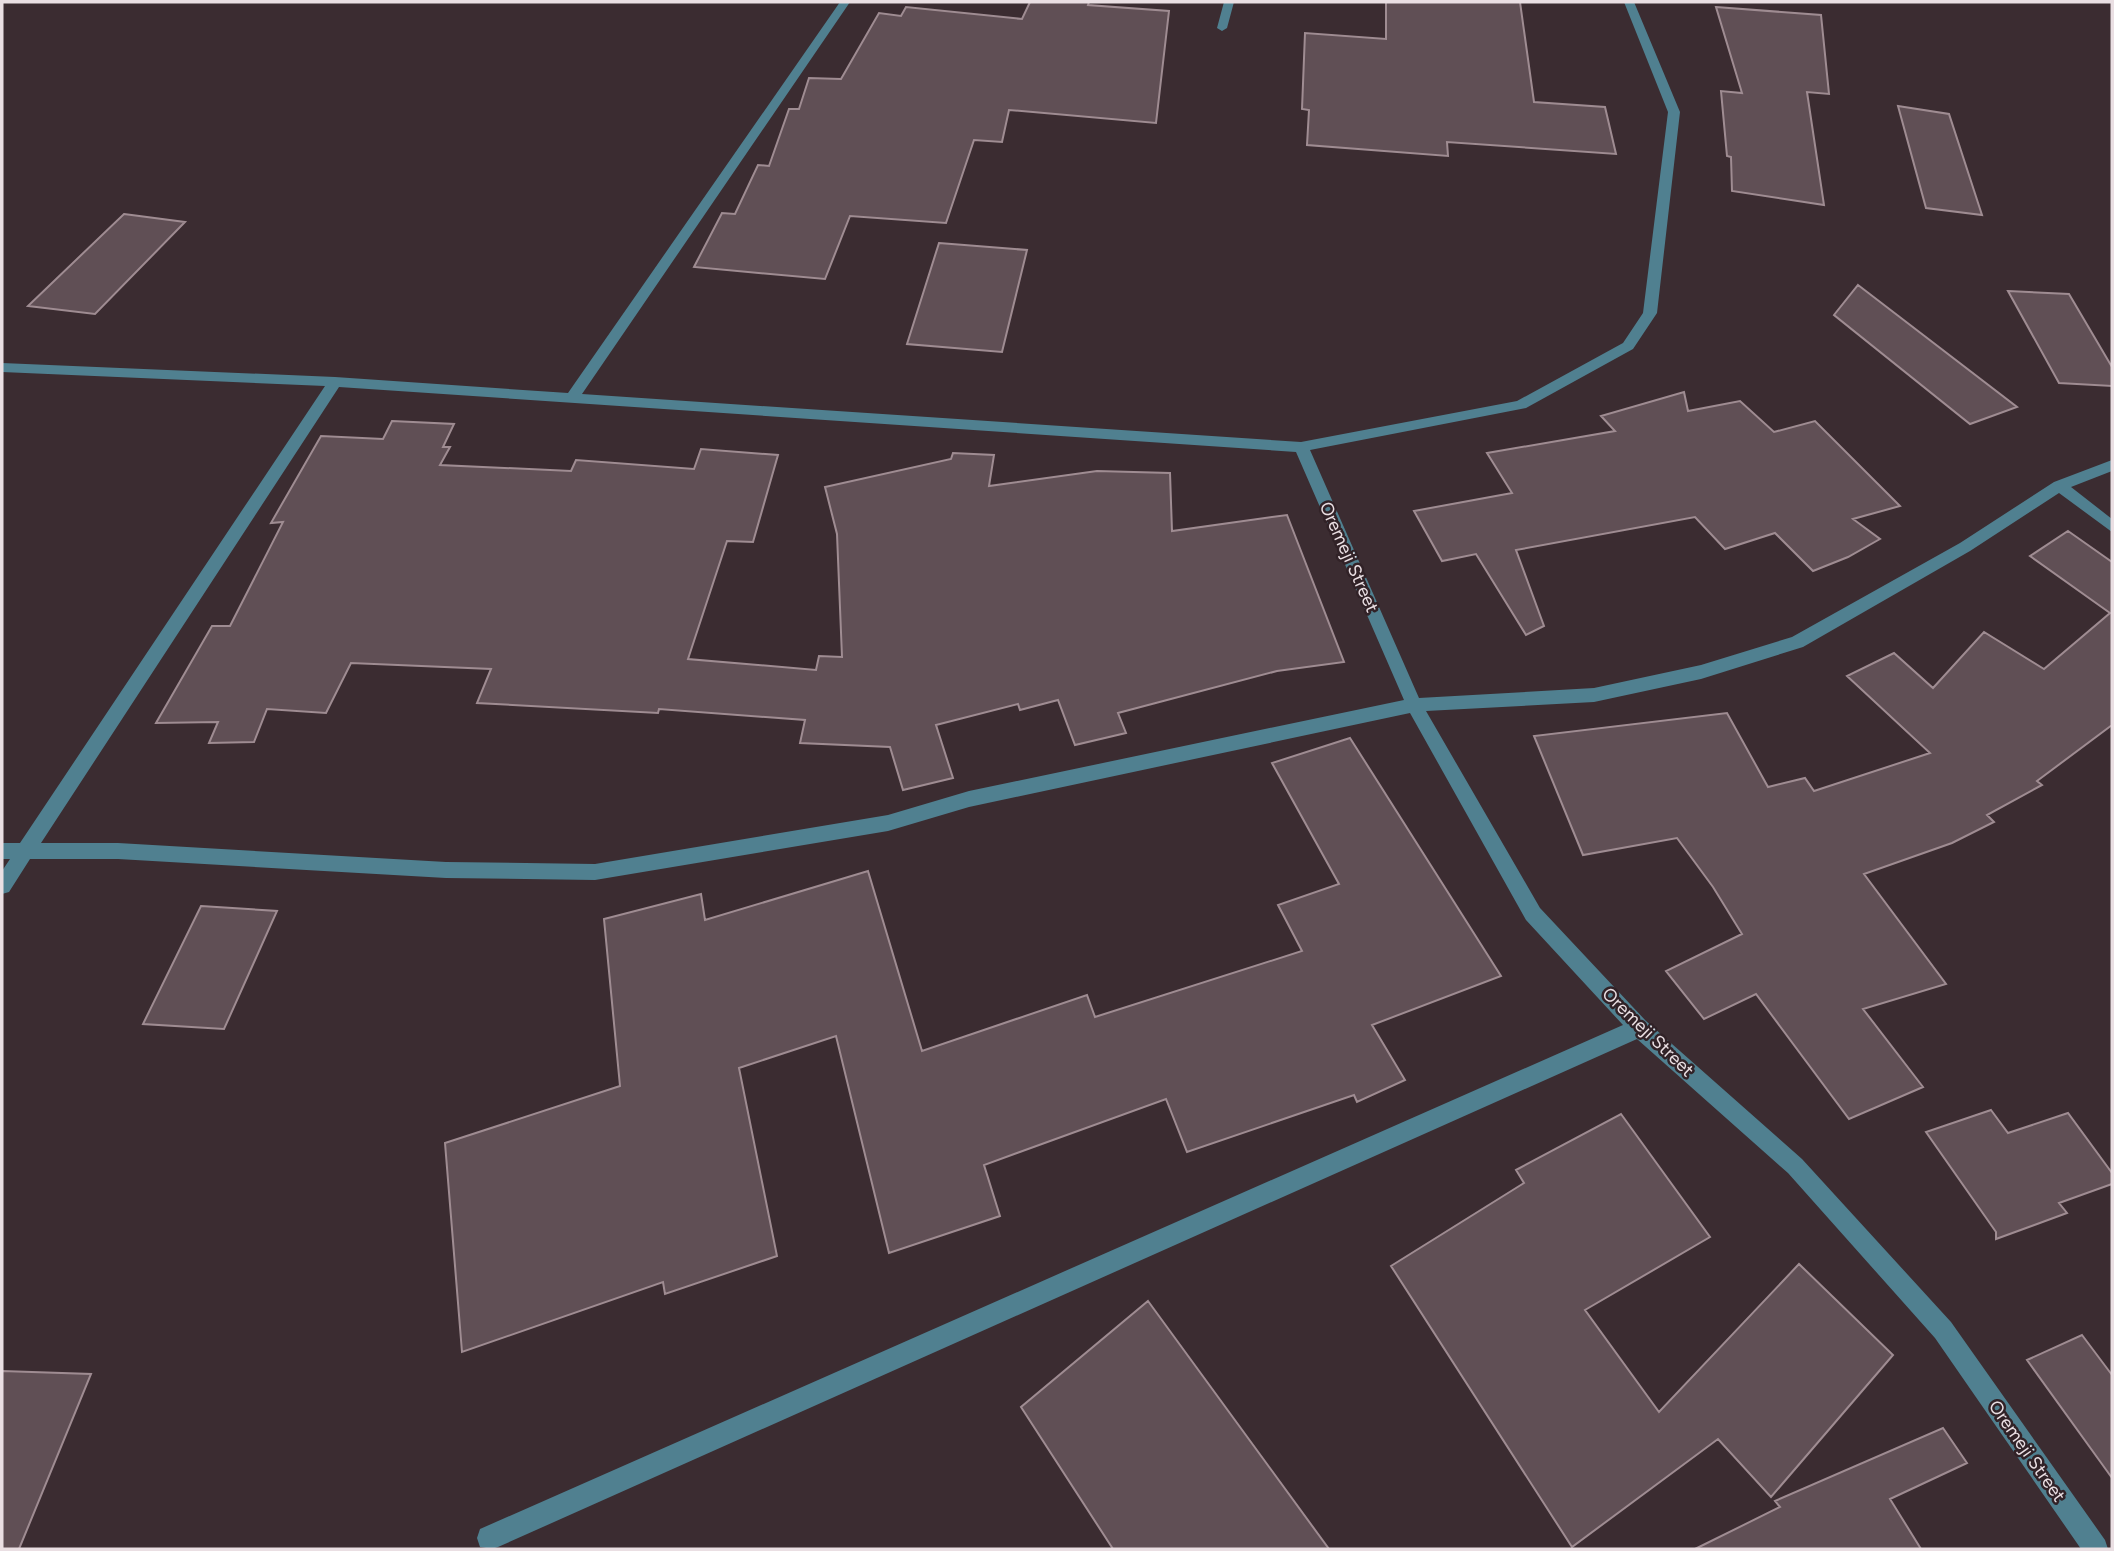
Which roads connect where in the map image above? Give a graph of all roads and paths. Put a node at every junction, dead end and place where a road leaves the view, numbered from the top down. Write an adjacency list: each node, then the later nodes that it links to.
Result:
1 (845, 2): 7 (street)
2 (1229, 2): 4 (street)
3 (1629, 2): 8 (street)
4 (1222, 28)
5 (2, 367): 6 (street)
6 (335, 382): 7 (street); 14 (street)
7 (572, 398): 8 (street)
8 (1301, 447): 12 (street, Oremeji Street)
9 (2112, 465): 10 (street)
10 (2059, 486): 11 (street); 12 (street)
11 (2112, 527)
12 (1414, 705): 14 (street); 16 (street, Oremeji Street)
13 (2, 851): 14 (street)
14 (26, 851): 15 (street)
15 (2, 886)
16 (1639, 1028): 17 (street); 18 (street, Oremeji Street)
17 (489, 1538)
18 (2096, 1549)

